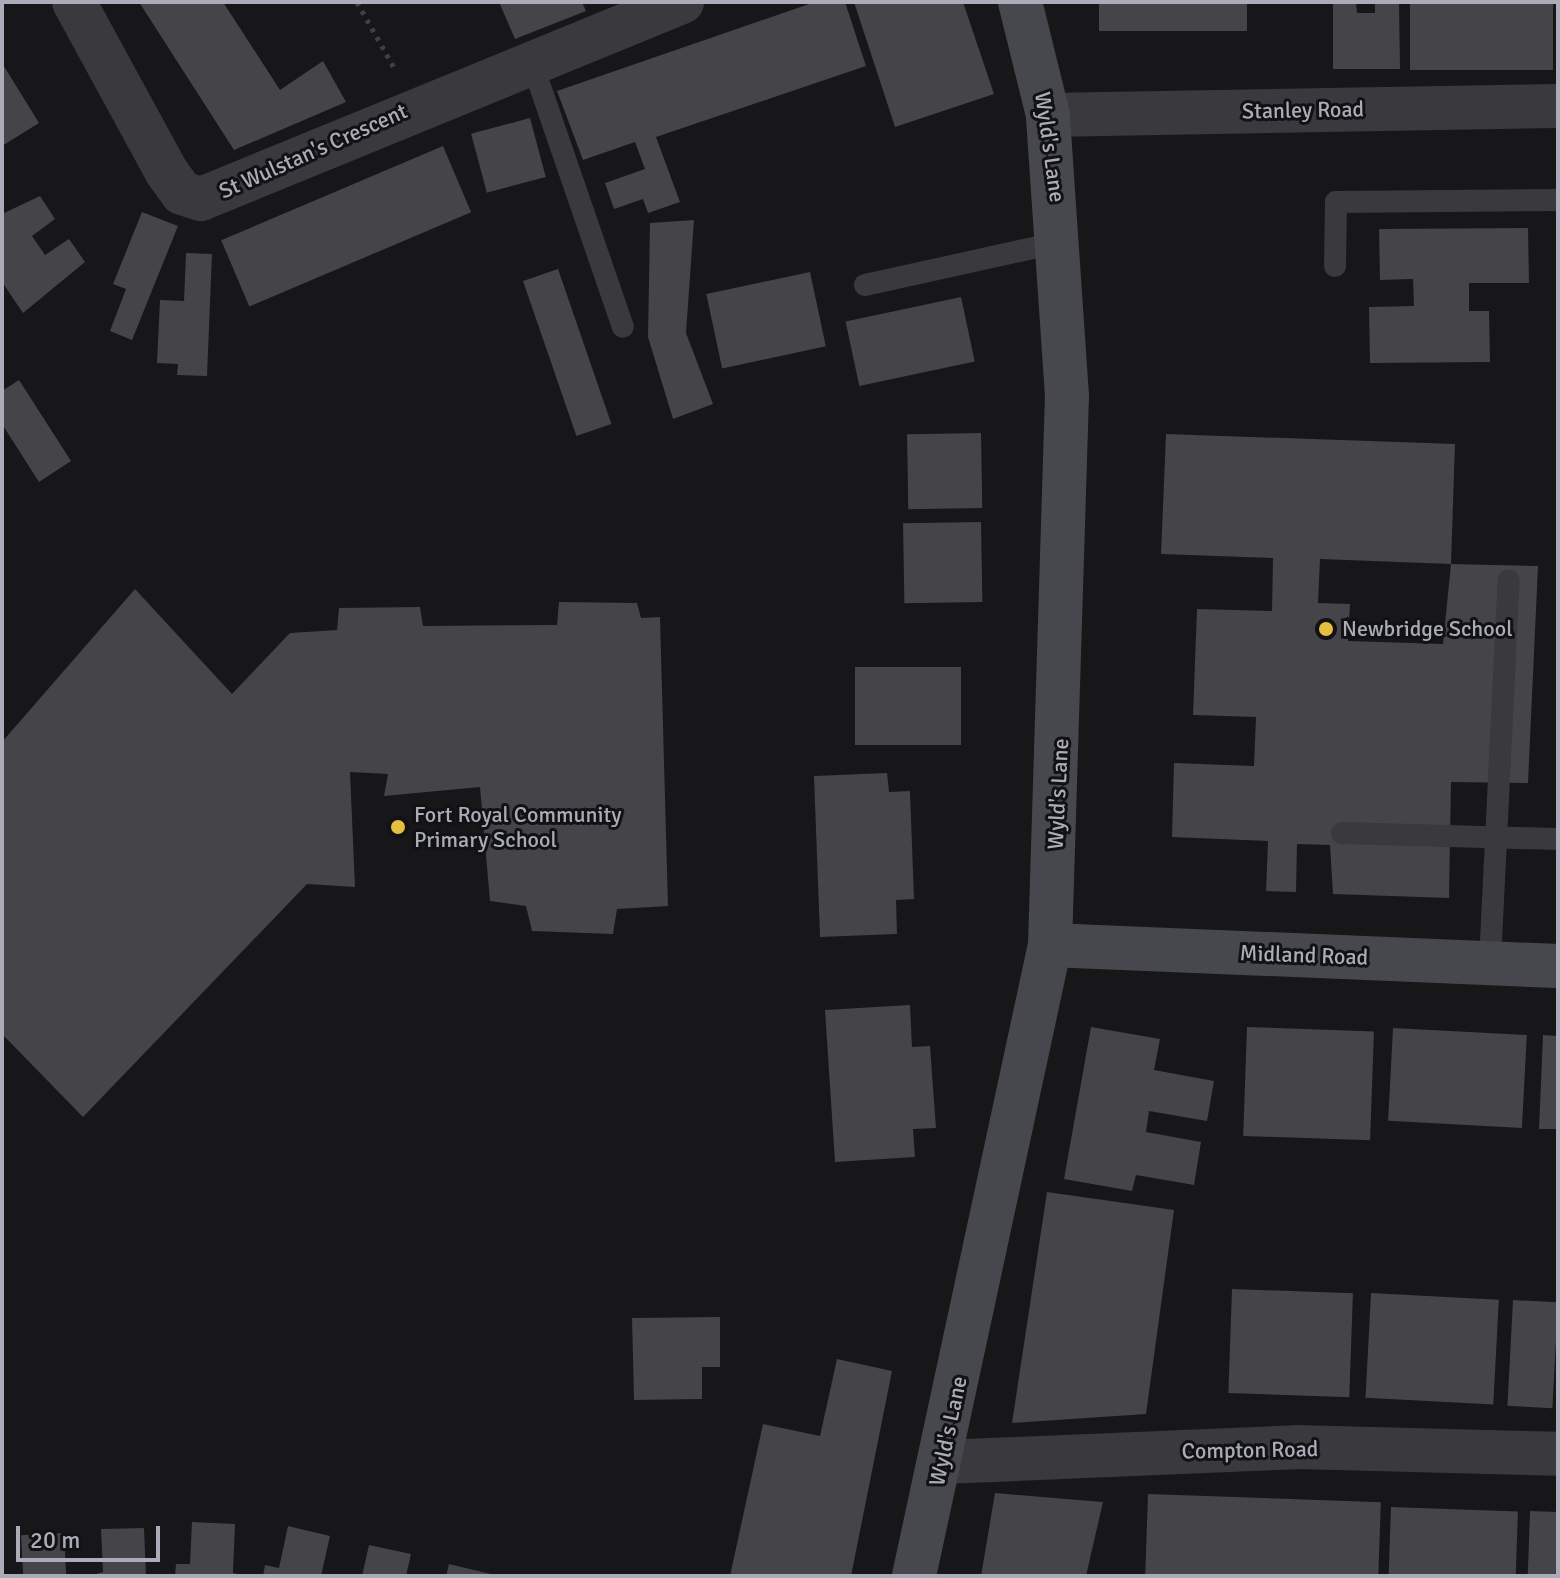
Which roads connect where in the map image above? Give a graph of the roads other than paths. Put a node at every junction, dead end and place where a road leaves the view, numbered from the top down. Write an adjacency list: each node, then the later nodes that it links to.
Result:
1 (74, 2): 4 (street, St Wulstan's Crescent)
2 (1020, 2): 6 (main road, Wyld's Lane)
3 (656, 6): 4 (street, St Wulstan's Crescent)
4 (531, 60): 11 (lane)
5 (1558, 106): 6 (street, Stanley Road)
6 (1048, 115): 8 (main road, Wyld's Lane)
7 (1558, 200): 9 (lane)
8 (1061, 242): 10 (lane); 16 (main road, Wyld's Lane)
9 (1335, 266)
10 (865, 285)
11 (623, 327)
12 (1509, 580): 14 (lane)
13 (1342, 833): 14 (lane)
14 (1496, 837): 15 (lane); 17 (lane)
15 (1558, 839)
16 (1050, 945): 17 (main road, Midland Road); 20 (main road, Wyld's Lane)
17 (1490, 962): 18 (main road, Midland Road)
18 (1558, 966)
19 (1558, 1454): 20 (street, Compton Road)
20 (943, 1462): 21 (main road, Wyld's Lane)
21 (914, 1576)

